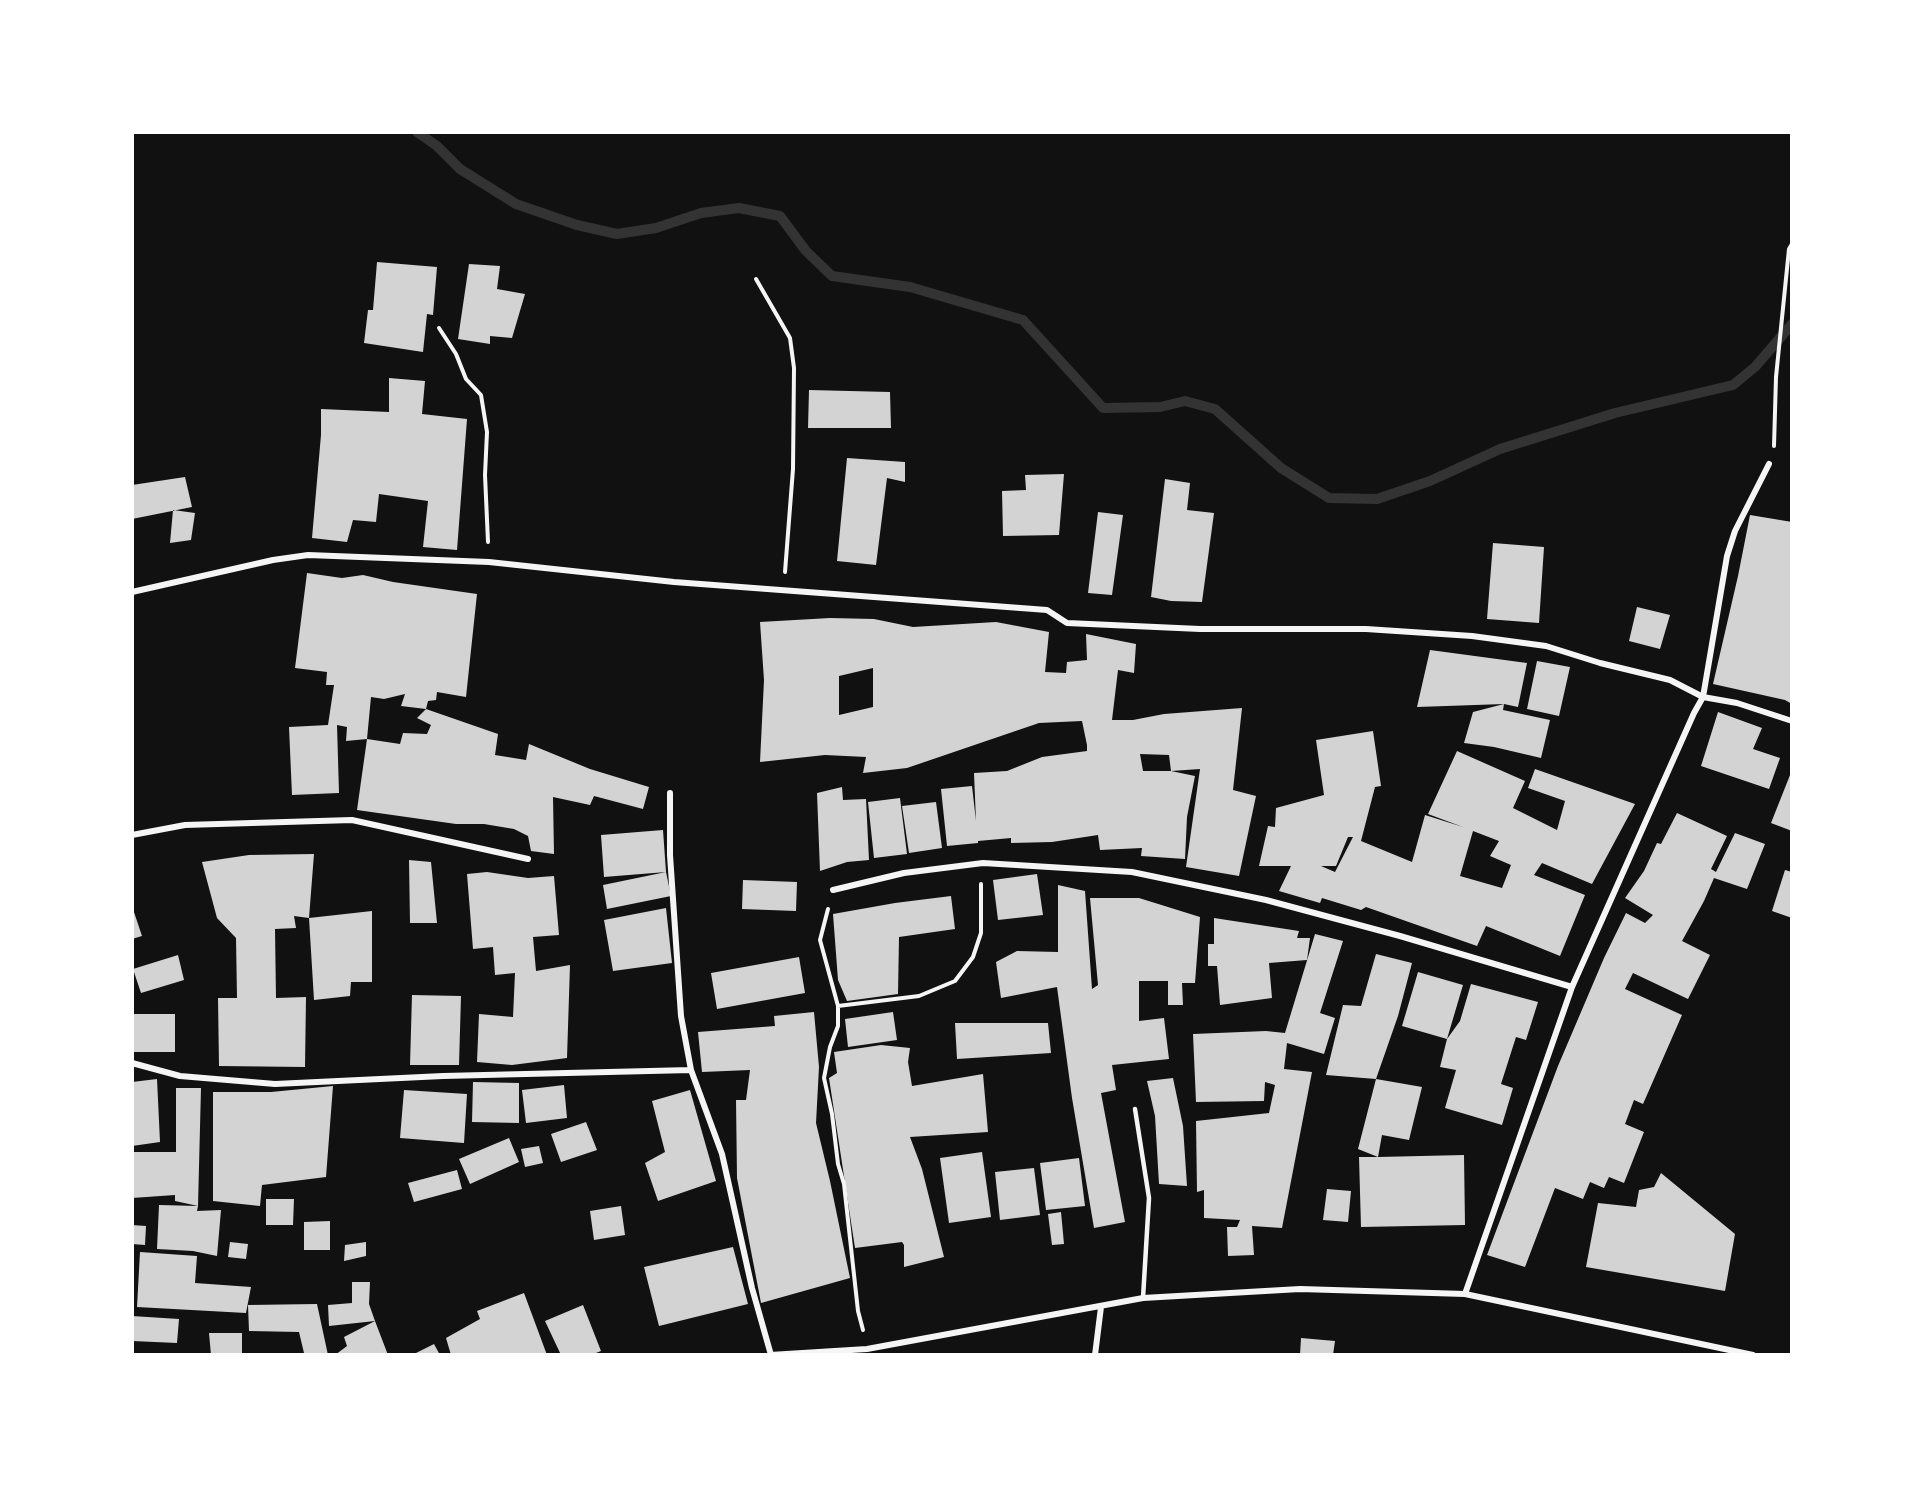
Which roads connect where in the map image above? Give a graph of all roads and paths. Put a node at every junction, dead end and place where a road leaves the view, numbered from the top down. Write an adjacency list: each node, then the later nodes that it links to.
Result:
1 (1792, 244): 4 (path)
2 (756, 279): 8 (path)
3 (439, 328): 6 (path)
4 (1776, 441)
5 (1769, 464): 9 (street)
6 (489, 562): 7 (street); 8 (street)
7 (132, 592)
8 (784, 592): 9 (street)
9 (1703, 697): 10 (street); 16 (street)
10 (1792, 722)
11 (670, 793): 19 (street)
12 (132, 835): 13 (street)
13 (528, 859)
14 (977, 864): 15 (street); 16 (street); 17 (path)
15 (833, 890): 17 (path)
16 (1572, 987): 21 (street)
17 (838, 1006): 24 (path)
18 (132, 1063): 19 (street)
19 (691, 1070): 25 (street)
20 (1135, 1109): 22 (lane)
21 (1465, 1294): 22 (street); 27 (street)
22 (1143, 1298): 23 (street)
23 (1101, 1307): 24 (street); 26 (street)
24 (867, 1349): 25 (street)
25 (770, 1355)
26 (1095, 1355)
27 (1753, 1355)

